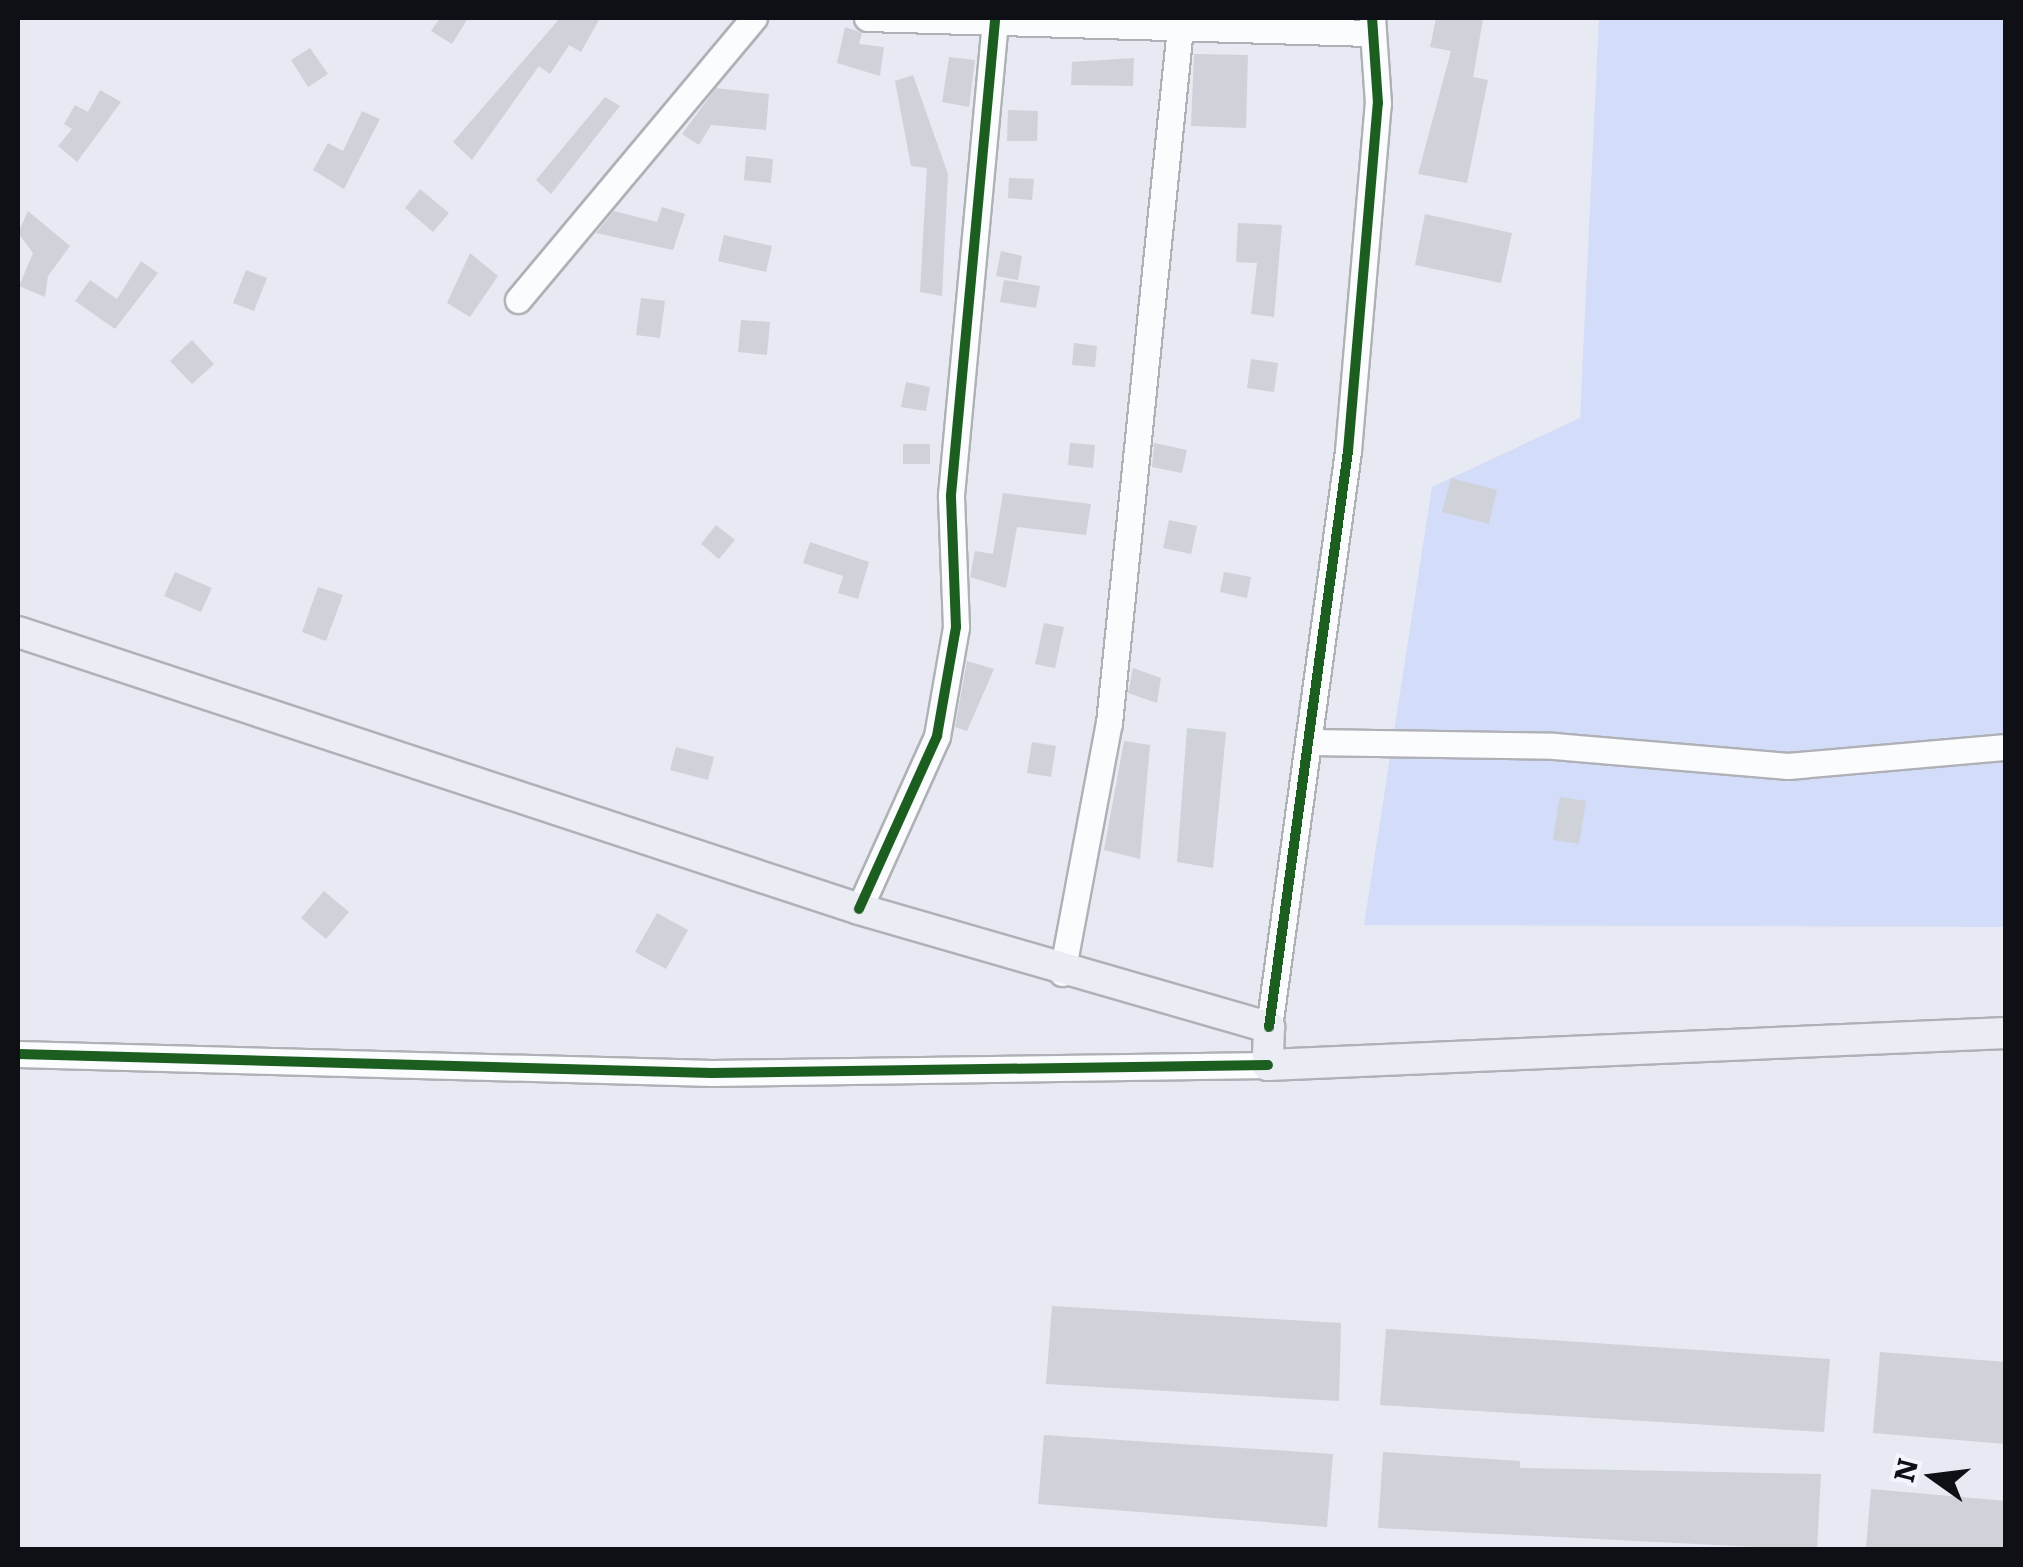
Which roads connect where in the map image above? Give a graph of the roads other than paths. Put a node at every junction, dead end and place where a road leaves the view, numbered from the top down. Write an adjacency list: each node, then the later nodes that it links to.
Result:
1 (754, 18): 6 (street)
2 (866, 18): 3 (street)
3 (994, 19): 4 (street); 10 (street)
4 (1181, 22): 5 (street); 11 (street)
5 (1370, 25): 8 (street)
6 (518, 300)
7 (18, 632): 10 (main road)
8 (1311, 742): 9 (street); 12 (street)
9 (2006, 746)
10 (859, 909): 11 (main road)
11 (1062, 973): 12 (main road)
12 (1269, 1026): 15 (main road)
13 (2006, 1033): 15 (main road)
14 (18, 1054): 15 (street)
15 (1268, 1065)

